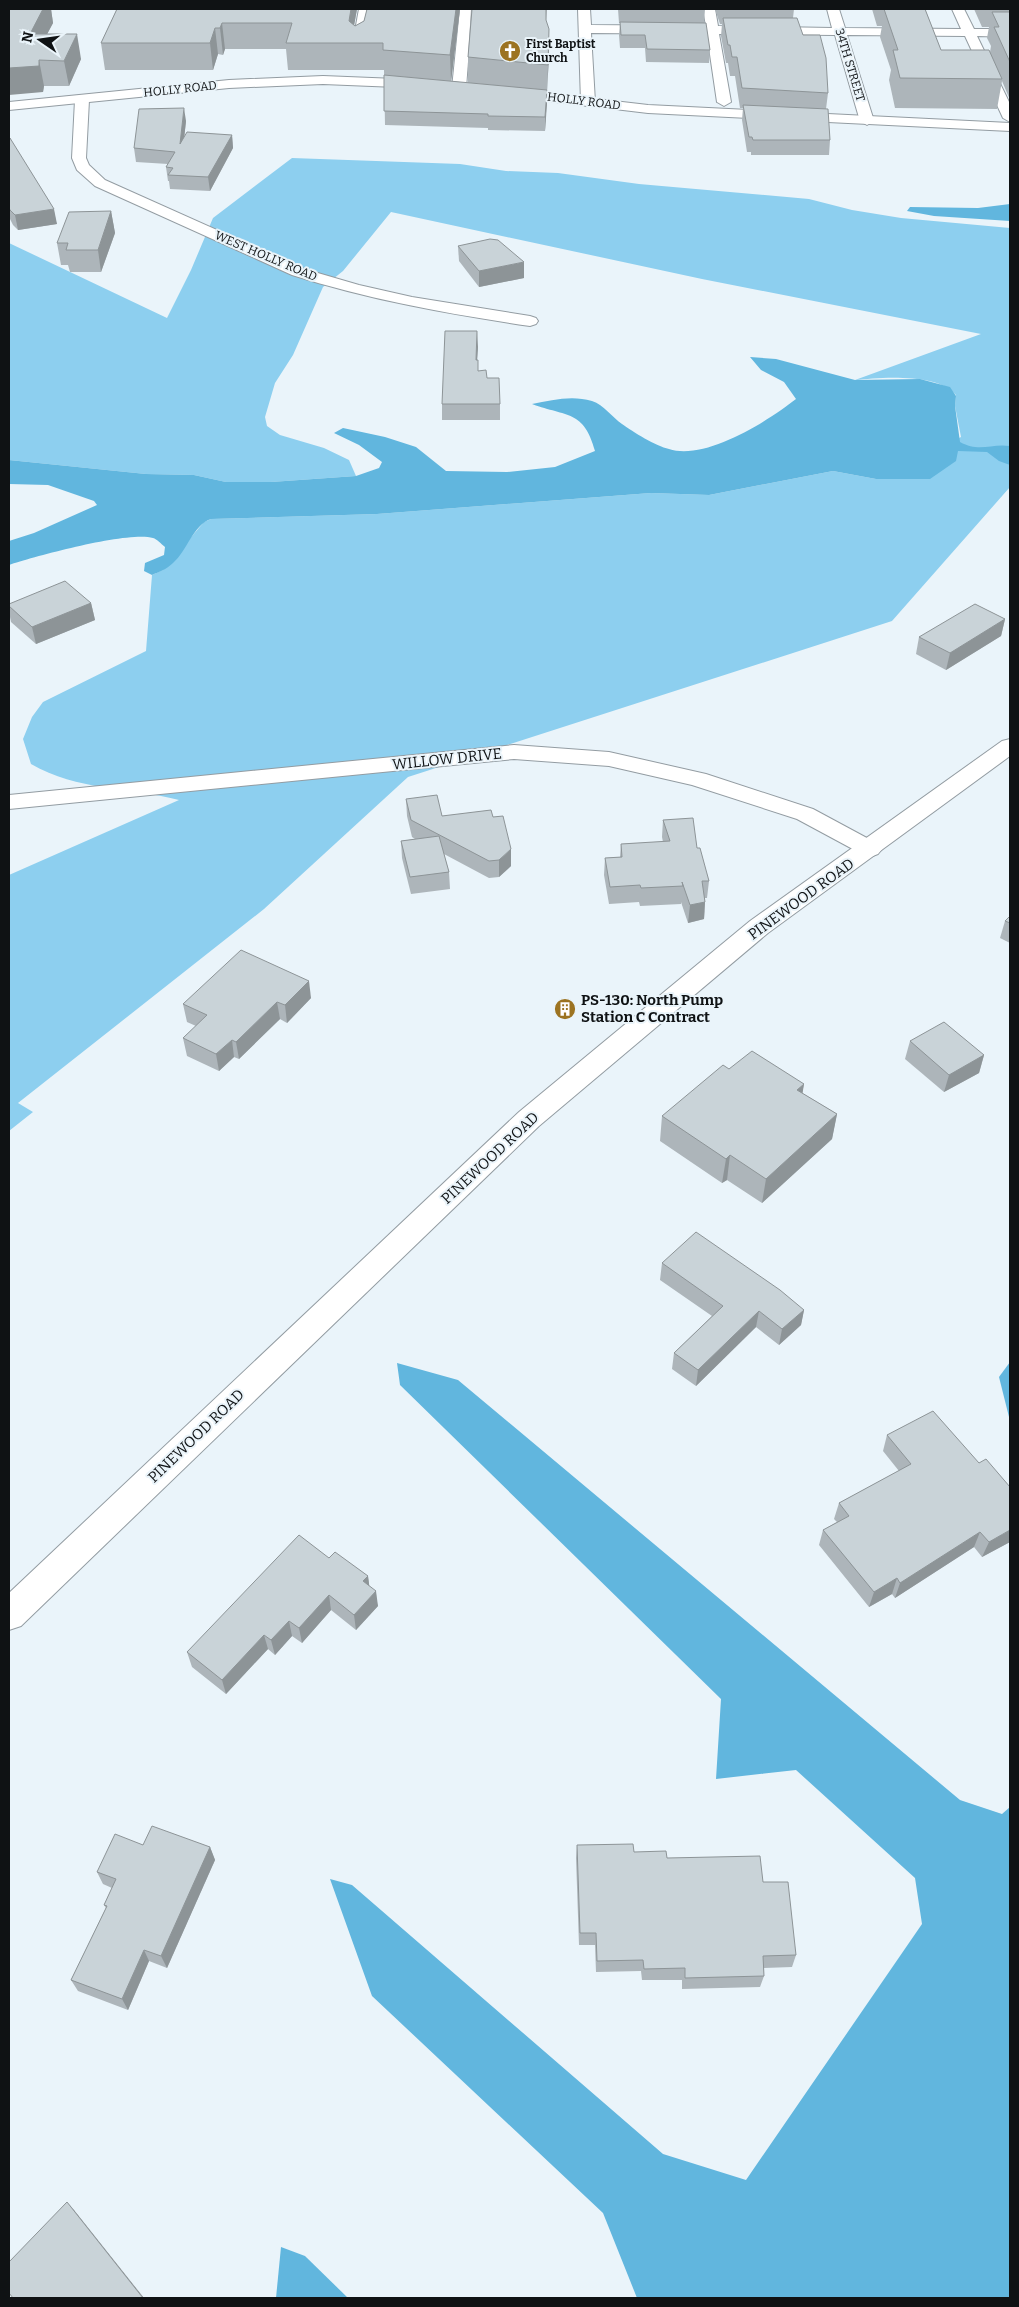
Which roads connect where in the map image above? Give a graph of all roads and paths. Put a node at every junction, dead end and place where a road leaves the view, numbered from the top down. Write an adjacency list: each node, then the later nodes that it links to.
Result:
1 (365, 9): 12 (street)
2 (466, 9): 14 (street)
3 (584, 9): 7 (street)
4 (709, 9): 8 (street)
5 (832, 9): 9 (street, 34TH STREET)
6 (958, 9): 10 (street)
7 (585, 29): 8 (street); 17 (street)
8 (713, 31): 9 (street); 18 (street)
9 (840, 32): 10 (street); 21 (street, 34TH STREET)
10 (969, 33): 11 (street); 20 (street)
11 (1010, 33)
12 (358, 47)
13 (430, 85): 16 (street, HOLLY ROAD)
14 (459, 88)
15 (497, 92): 17 (street, HOLLY ROAD)
16 (82, 100): 19 (street, HOLLY ROAD); 23 (street, WEST HOLLY ROAD)
17 (588, 102): 21 (street, HOLLY ROAD)
18 (724, 102)
19 (9, 106)
20 (1010, 118)
21 (867, 121): 22 (street, HOLLY ROAD)
22 (1010, 127)
23 (530, 321)
24 (1010, 746): 26 (street, PINEWOOD ROAD)
25 (9, 802): 26 (street, WILLOW DRIVE)
26 (870, 849): 27 (street, PINEWOOD ROAD)
27 (9, 1615)

